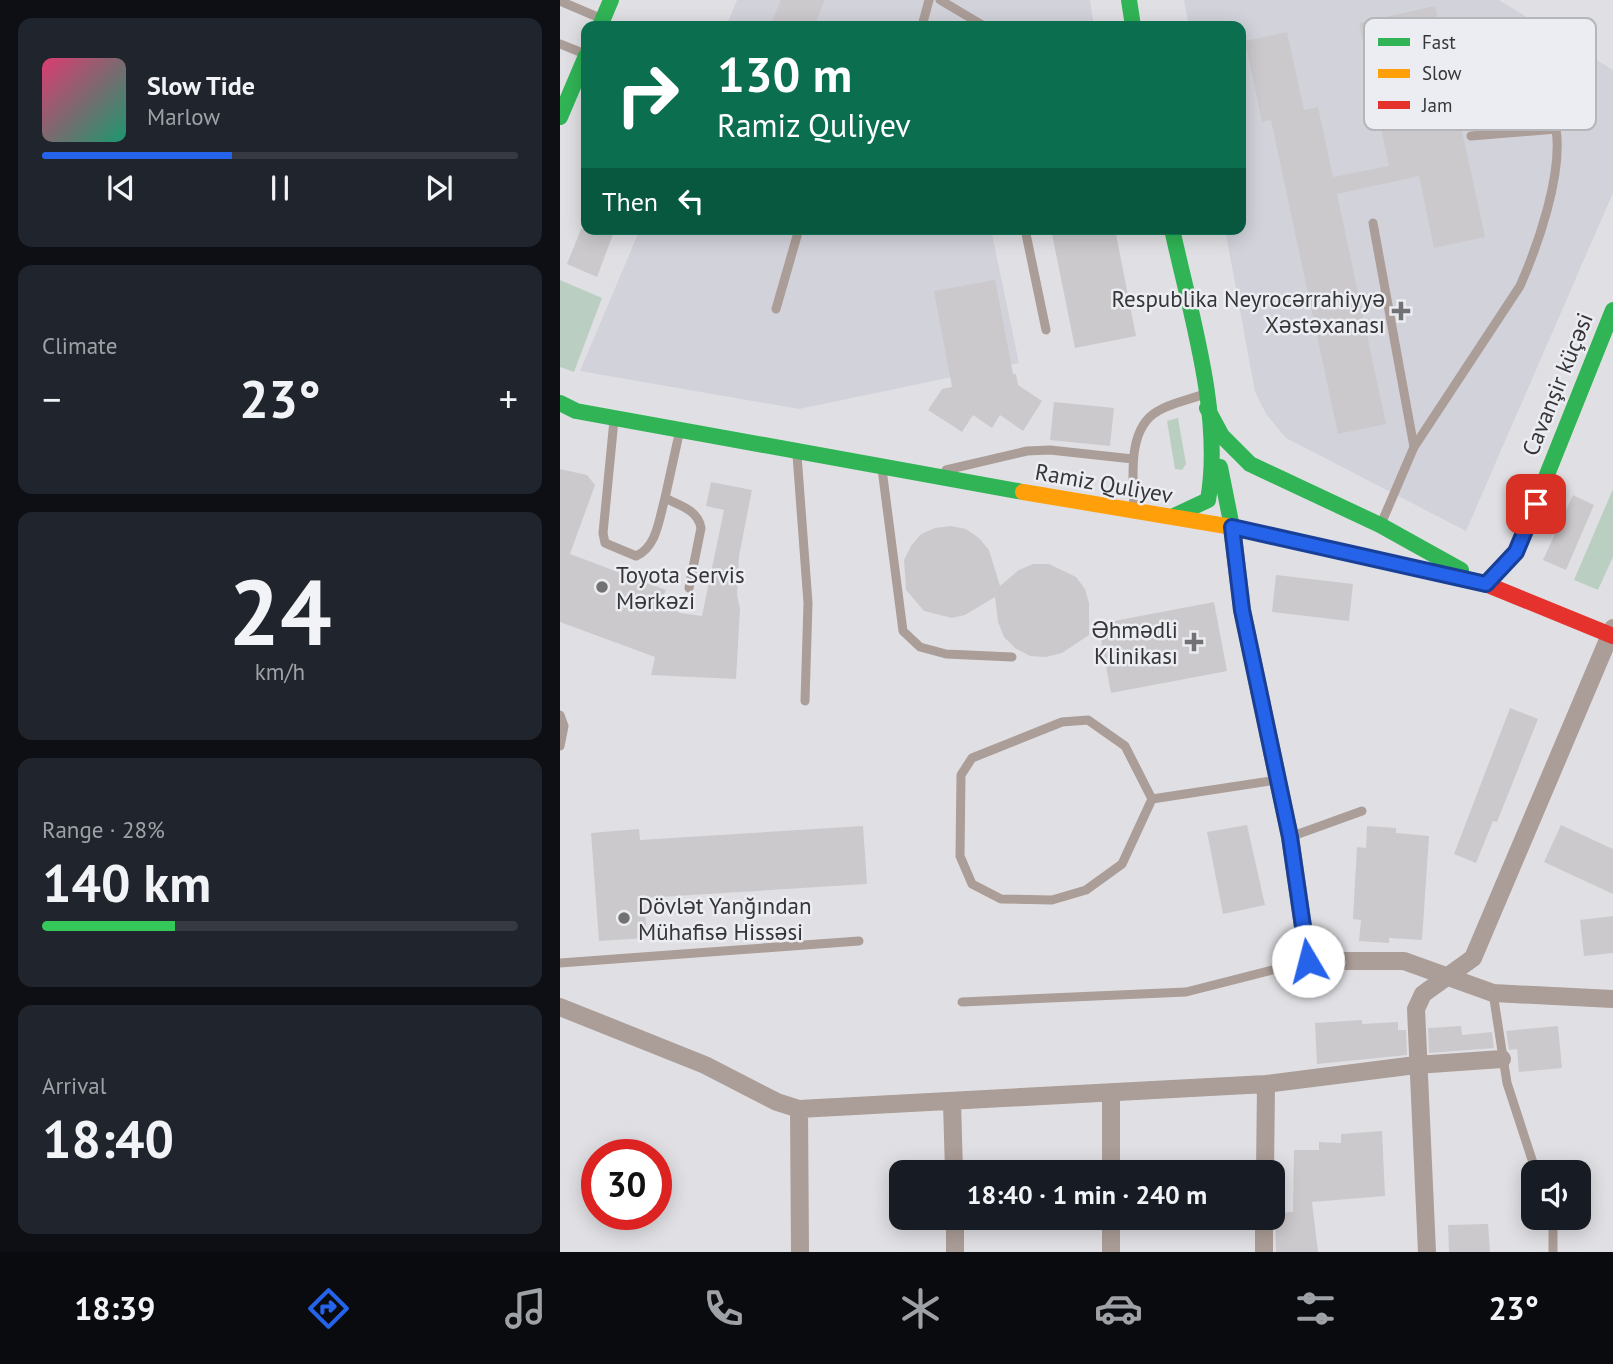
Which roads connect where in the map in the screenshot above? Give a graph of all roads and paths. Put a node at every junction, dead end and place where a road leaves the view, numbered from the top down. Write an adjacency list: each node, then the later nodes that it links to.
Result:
1 (611, 0): 7 (main road)
2 (929, 0): 8 (lane)
3 (940, 0): 9 (lane)
4 (1129, 0): 10 (main road)
5 (560, 1): 6 (lane)
6 (597, 21)
7 (602, 21)
8 (923, 21)
9 (976, 21)
10 (1132, 21)
11 (560, 44): 12 (lane)
12 (581, 53)
13 (581, 67): 14 (main road)
14 (560, 117)
15 (1544, 130): 17 (lane)
16 (1556, 130): 29 (lane)
17 (1471, 136)
18 (1373, 223): 29 (lane)
19 (797, 235): 22 (lane)
20 (1026, 235): 24 (lane)
21 (1173, 235): 25 (main road)
22 (776, 309)
23 (1613, 310): 39 (main road, Cavanşir küçəsi)
24 (1046, 330)
25 (1205, 401): 31 (lane); 36 (main road); 37 (main road); 38 (main road)
26 (565, 408): 27 (main road, Ramiz Quliyev)
27 (614, 418): 28 (main road, Ramiz Quliyev); 34 (lane)
28 (680, 430): 30 (main road, Ramiz Quliyev); 34 (lane)
29 (1414, 447): 37 (lane)
30 (796, 453): 32 (main road, Ramiz Quliyev); 43 (lane)
31 (1133, 459): 33 (lane); 35 (lane)
32 (882, 467): 33 (main road, Ramiz Quliyev); 42 (lane)
33 (927, 474): 35 (main road, Ramiz Quliyev)
34 (665, 498): 40 (lane)
35 (1134, 512): 36 (main road, Ramiz Quliyev)
36 (1166, 517): 38 (main road, Ramiz Quliyev)
37 (1380, 525): 39 (main road)
38 (1232, 527): 39 (main road, Ramiz Quliyev); 46 (street)
39 (1486, 584): 41 (main road, Ramiz Quliyev)
40 (689, 588)
41 (1612, 633): 53 (street)
42 (1012, 657)
43 (805, 701)
44 (560, 715): 45 (lane)
45 (560, 746)
46 (1277, 780): 47 (lane); 49 (street)
47 (1152, 799): 47 (lane)
48 (1362, 811): 49 (lane)
49 (1290, 837): 51 (street)
50 (859, 942): 52 (lane)
51 (1308, 961): 53 (street); 56 (lane)
52 (560, 963)
53 (1448, 978): 54 (street); 59 (street)
54 (1493, 993): 55 (street); 58 (lane)
55 (1613, 999)
56 (962, 1002)
57 (560, 1007): 63 (street)
58 (1502, 1059): 59 (street); 67 (lane)
59 (1416, 1065): 60 (street); 76 (street)
60 (1266, 1084): 61 (street); 66 (street)
61 (1111, 1093): 62 (street); 65 (street)
62 (952, 1102): 63 (street); 64 (street)
63 (799, 1109): 72 (street)
64 (954, 1160)
65 (1111, 1160)
66 (1265, 1160)
67 (1530, 1160)
68 (954, 1230): 73 (street)
69 (1111, 1230): 74 (street)
70 (1264, 1230): 75 (street)
71 (1553, 1230): 77 (lane)
72 (800, 1252)
73 (955, 1252)
74 (1111, 1252)
75 (1264, 1252)
76 (1427, 1252)
77 (1553, 1252)

